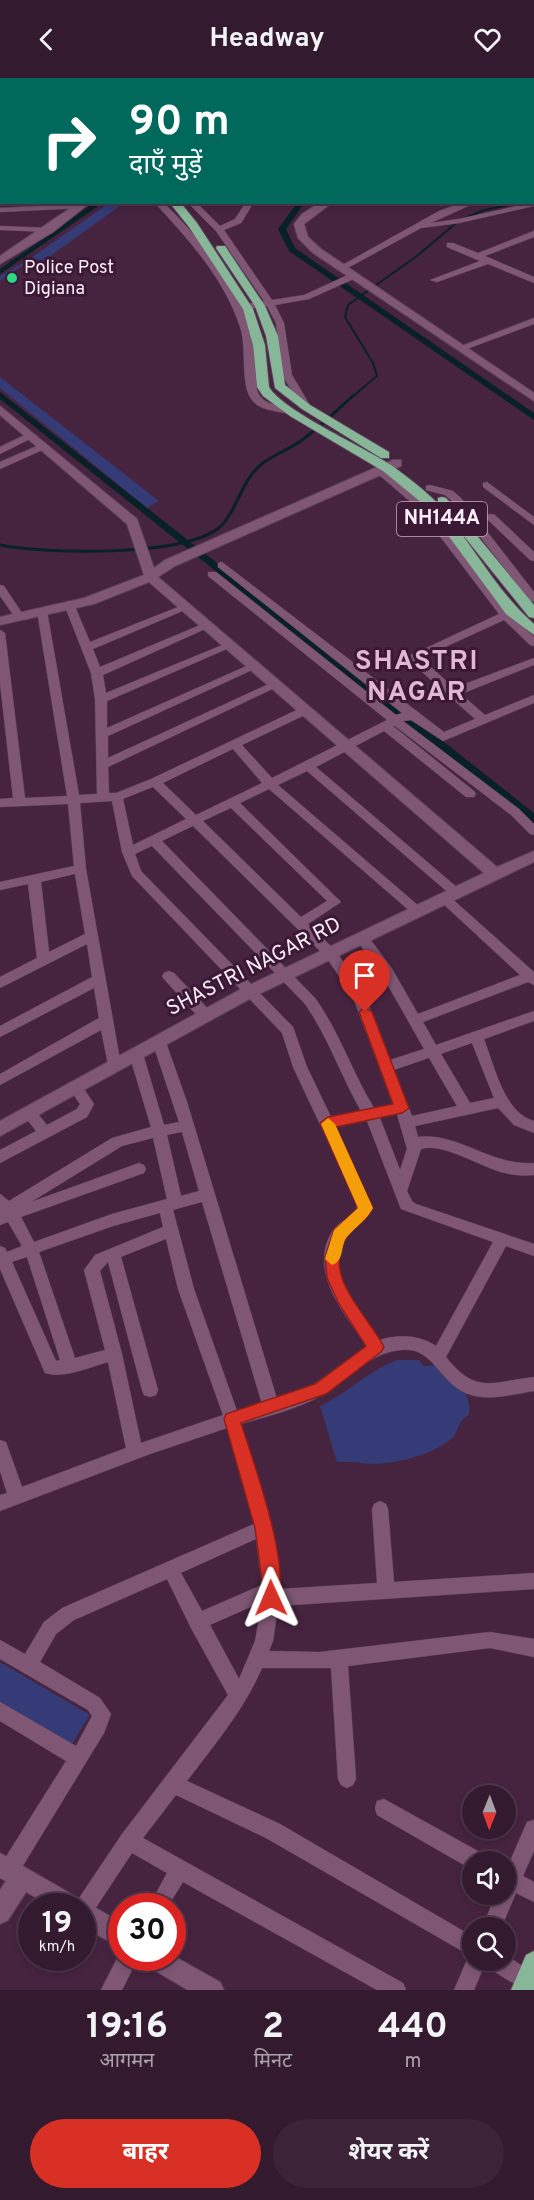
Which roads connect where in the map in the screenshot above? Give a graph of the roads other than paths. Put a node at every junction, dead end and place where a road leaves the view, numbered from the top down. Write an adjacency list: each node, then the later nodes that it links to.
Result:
1 (357, 78): 2 (street)
2 (404, 78)
3 (84, 204): 12 (street); 17 (street)
4 (160, 204): 27 (street)
5 (176, 204): 27 (highway, NH144A)
6 (185, 204): 26 (highway, NH144A)
7 (193, 204): 16 (street)
8 (249, 204): 16 (street)
9 (325, 204): 22 (street)
10 (467, 204): 15 (street)
11 (534, 204): 15 (street)
12 (29, 206): 13 (street)
13 (0, 210)
14 (0, 228): 17 (street)
15 (413, 228): 22 (street)
16 (219, 229): 26 (street)
17 (49, 230): 21 (street)
18 (534, 234): 20 (street)
19 (450, 245): 20 (street)
20 (481, 259): 23 (street); 25 (street)
21 (0, 261)
22 (341, 268): 24 (street)
23 (532, 277)
24 (353, 278): 26 (street); 29 (street)
25 (434, 280)
26 (265, 305): 27 (street); 32 (highway, NH144A)
27 (242, 308): 32 (highway, NH144A)
28 (534, 321): 29 (street)
29 (461, 348): 30 (street)
30 (534, 398)
31 (0, 409): 33 (street)
32 (333, 429): 36 (highway, NH144A)
33 (31, 435): 34 (street); 35 (street)
34 (44, 446): 37 (street); 47 (street)
35 (0, 451)
36 (387, 465): 39 (highway, NH144A); 47 (street); 53 (street); 58 (highway, NH144A)
37 (0, 466)
38 (487, 485): 40 (street)
39 (430, 488): 42 (street); 54 (highway, NH144A)
40 (516, 508): 41 (street); 43 (street)
41 (491, 517): 42 (street); 44 (street)
42 (475, 522): 49 (street)
43 (534, 522)
44 (534, 558)
45 (222, 566): 71 (street)
46 (212, 574): 71 (street)
47 (152, 577): 50 (street); 51 (street)
48 (0, 588): 55 (street)
49 (534, 599)
50 (69, 604): 52 (street); 62 (street)
51 (187, 607): 57 (street); 62 (street)
52 (42, 611): 55 (street); 83 (street)
53 (505, 615): 60 (street); 67 (street)
54 (534, 615)
55 (19, 616): 56 (street)
56 (0, 621)
57 (209, 625): 61 (street); 65 (street)
58 (534, 631)
59 (0, 633): 84 (street)
60 (534, 644)
61 (231, 645): 64 (street); 68 (street)
62 (87, 646): 65 (street)
63 (534, 661): 67 (street)
64 (255, 666): 66 (street); 73 (street)
65 (97, 674): 68 (street)
66 (277, 684): 70 (street); 76 (street)
67 (453, 693): 72 (street)
68 (101, 699): 73 (street)
69 (534, 699): 72 (street)
70 (305, 710): 74 (street); 75 (street)
71 (399, 719): 72 (street); 75 (street); 80 (street); 88 (street)
72 (483, 719)
73 (103, 734): 76 (street)
74 (234, 743): 78 (street); 79 (street)
75 (347, 747): 77 (street); 93 (street)
76 (102, 765): 82 (street)
77 (308, 766): 79 (street); 96 (street)
78 (155, 782): 81 (street); 87 (street)
79 (270, 784): 85 (street); 97 (street)
80 (470, 794)
81 (117, 797): 82 (street); 90 (street)
82 (103, 799): 83 (street)
83 (74, 801): 84 (street); 92 (street)
84 (19, 802): 86 (street)
85 (232, 802): 87 (street); 98 (street)
86 (0, 803)
87 (194, 820): 89 (street); 98 (street)
88 (534, 831)
89 (153, 839): 90 (street); 103 (street)
90 (128, 852): 108 (street)
91 (534, 856): 93 (street, SHASTRI NAGAR RD)
92 (80, 869): 94 (street); 99 (street)
93 (495, 873): 96 (street, SHASTRI NAGAR RD)
94 (34, 879): 95 (street); 102 (street)
95 (0, 886)
96 (449, 895): 97 (street, SHASTRI NAGAR RD); 105 (street)
97 (416, 910): 100 (street, SHASTRI NAGAR RD)
98 (300, 923): 101 (street)
99 (93, 935): 102 (street); 106 (street)
100 (362, 938): 101 (street, SHASTRI NAGAR RD); 112 (street)
101 (332, 954): 103 (street, SHASTRI NAGAR RD); 118 (street)
102 (44, 961): 107 (street)
103 (285, 974): 108 (street, SHASTRI NAGAR RD); 124 (street)
104 (168, 975): 110 (street)
105 (532, 978): 112 (street)
106 (100, 979): 111 (street); 113 (street)
107 (0, 980)
108 (249, 993): 110 (street, SHASTRI NAGAR RD); 126 (street)
109 (534, 1016): 114 (street)
110 (206, 1017): 115 (street, SHASTRI NAGAR RD)
111 (107, 1020): 117 (street); 119 (street)
112 (415, 1020): 116 (street)
113 (0, 1032)
114 (476, 1036): 116 (street); 121 (street)
115 (148, 1047): 117 (street, SHASTRI NAGAR RD); 128 (street); 128 (street)
116 (434, 1052): 118 (street); 122 (street)
117 (114, 1065): 120 (street, SHASTRI NAGAR RD)
118 (387, 1067): 125 (street)
119 (0, 1080)
120 (75, 1087): 123 (street, SHASTRI NAGAR RD); 130 (street)
121 (502, 1102): 122 (street); 127 (street)
122 (465, 1108): 125 (street)
123 (29, 1113): 129 (street, SHASTRI NAGAR RD); 130 (street)
124 (372, 1113): 125 (street); 126 (street); 135 (street)
125 (404, 1115): 131 (street)
126 (328, 1123): 145 (street)
127 (534, 1127)
128 (173, 1128): 136 (street); 137 (street); 138 (street)
129 (0, 1129)
130 (45, 1133): 132 (street)
131 (414, 1149): 134 (street); 135 (street)
132 (0, 1157)
133 (139, 1169): 138 (street)
134 (534, 1169)
135 (400, 1191): 140 (street)
136 (206, 1195): 137 (street); 151 (street)
137 (170, 1203): 139 (street); 141 (street)
138 (5, 1210): 141 (street)
139 (172, 1230): 143 (street); 152 (street)
140 (502, 1239): 142 (street); 147 (street)
141 (30, 1249): 144 (street); 148 (street)
142 (534, 1250)
143 (113, 1254): 146 (street); 150 (street)
144 (2, 1256): 148 (street)
145 (376, 1347): 147 (street); 151 (street)
146 (114, 1354): 148 (street); 154 (street)
147 (438, 1357): 149 (street)
148 (70, 1366)
149 (534, 1384)
150 (150, 1390)
151 (271, 1407): 152 (street)
152 (232, 1419): 154 (street); 158 (street)
153 (0, 1447): 155 (street)
154 (135, 1454): 155 (street)
155 (17, 1497): 156 (street)
156 (0, 1503)
157 (380, 1509): 161 (street)
158 (264, 1528): 159 (street); 162 (street)
159 (170, 1568): 163 (street); 168 (street)
160 (534, 1581): 161 (street)
161 (386, 1590): 162 (street)
162 (271, 1594): 163 (street); 166 (street)
163 (197, 1622): 169 (street)
164 (534, 1648): 167 (street)
165 (0, 1649): 168 (street)
166 (258, 1659): 167 (street); 169 (street)
167 (339, 1659): 172 (street)
168 (28, 1666): 171 (street)
169 (238, 1695): 173 (street)
170 (0, 1711): 171 (street)
171 (78, 1758): 180 (street)
172 (347, 1779)
173 (173, 1784): 176 (street); 187 (street)
174 (384, 1808): 177 (street)
175 (534, 1829): 178 (street)
176 (129, 1841): 179 (street); 184 (street)
177 (462, 1853)
178 (516, 1865)
179 (180, 1869): 185 (street); 193 (street)
180 (10, 1871): 183 (street); 186 (street)
181 (516, 1883): 182 (street)
182 (534, 1892)
183 (50, 1893)
184 (94, 1893)
185 (166, 1893)
186 (0, 1912)
187 (462, 1941)
188 (121, 1971): 191 (street)
189 (178, 1971): 192 (street)
190 (472, 1971): 194 (street)
191 (111, 1990)
192 (212, 1990)
193 (396, 1990)
194 (464, 1990)

